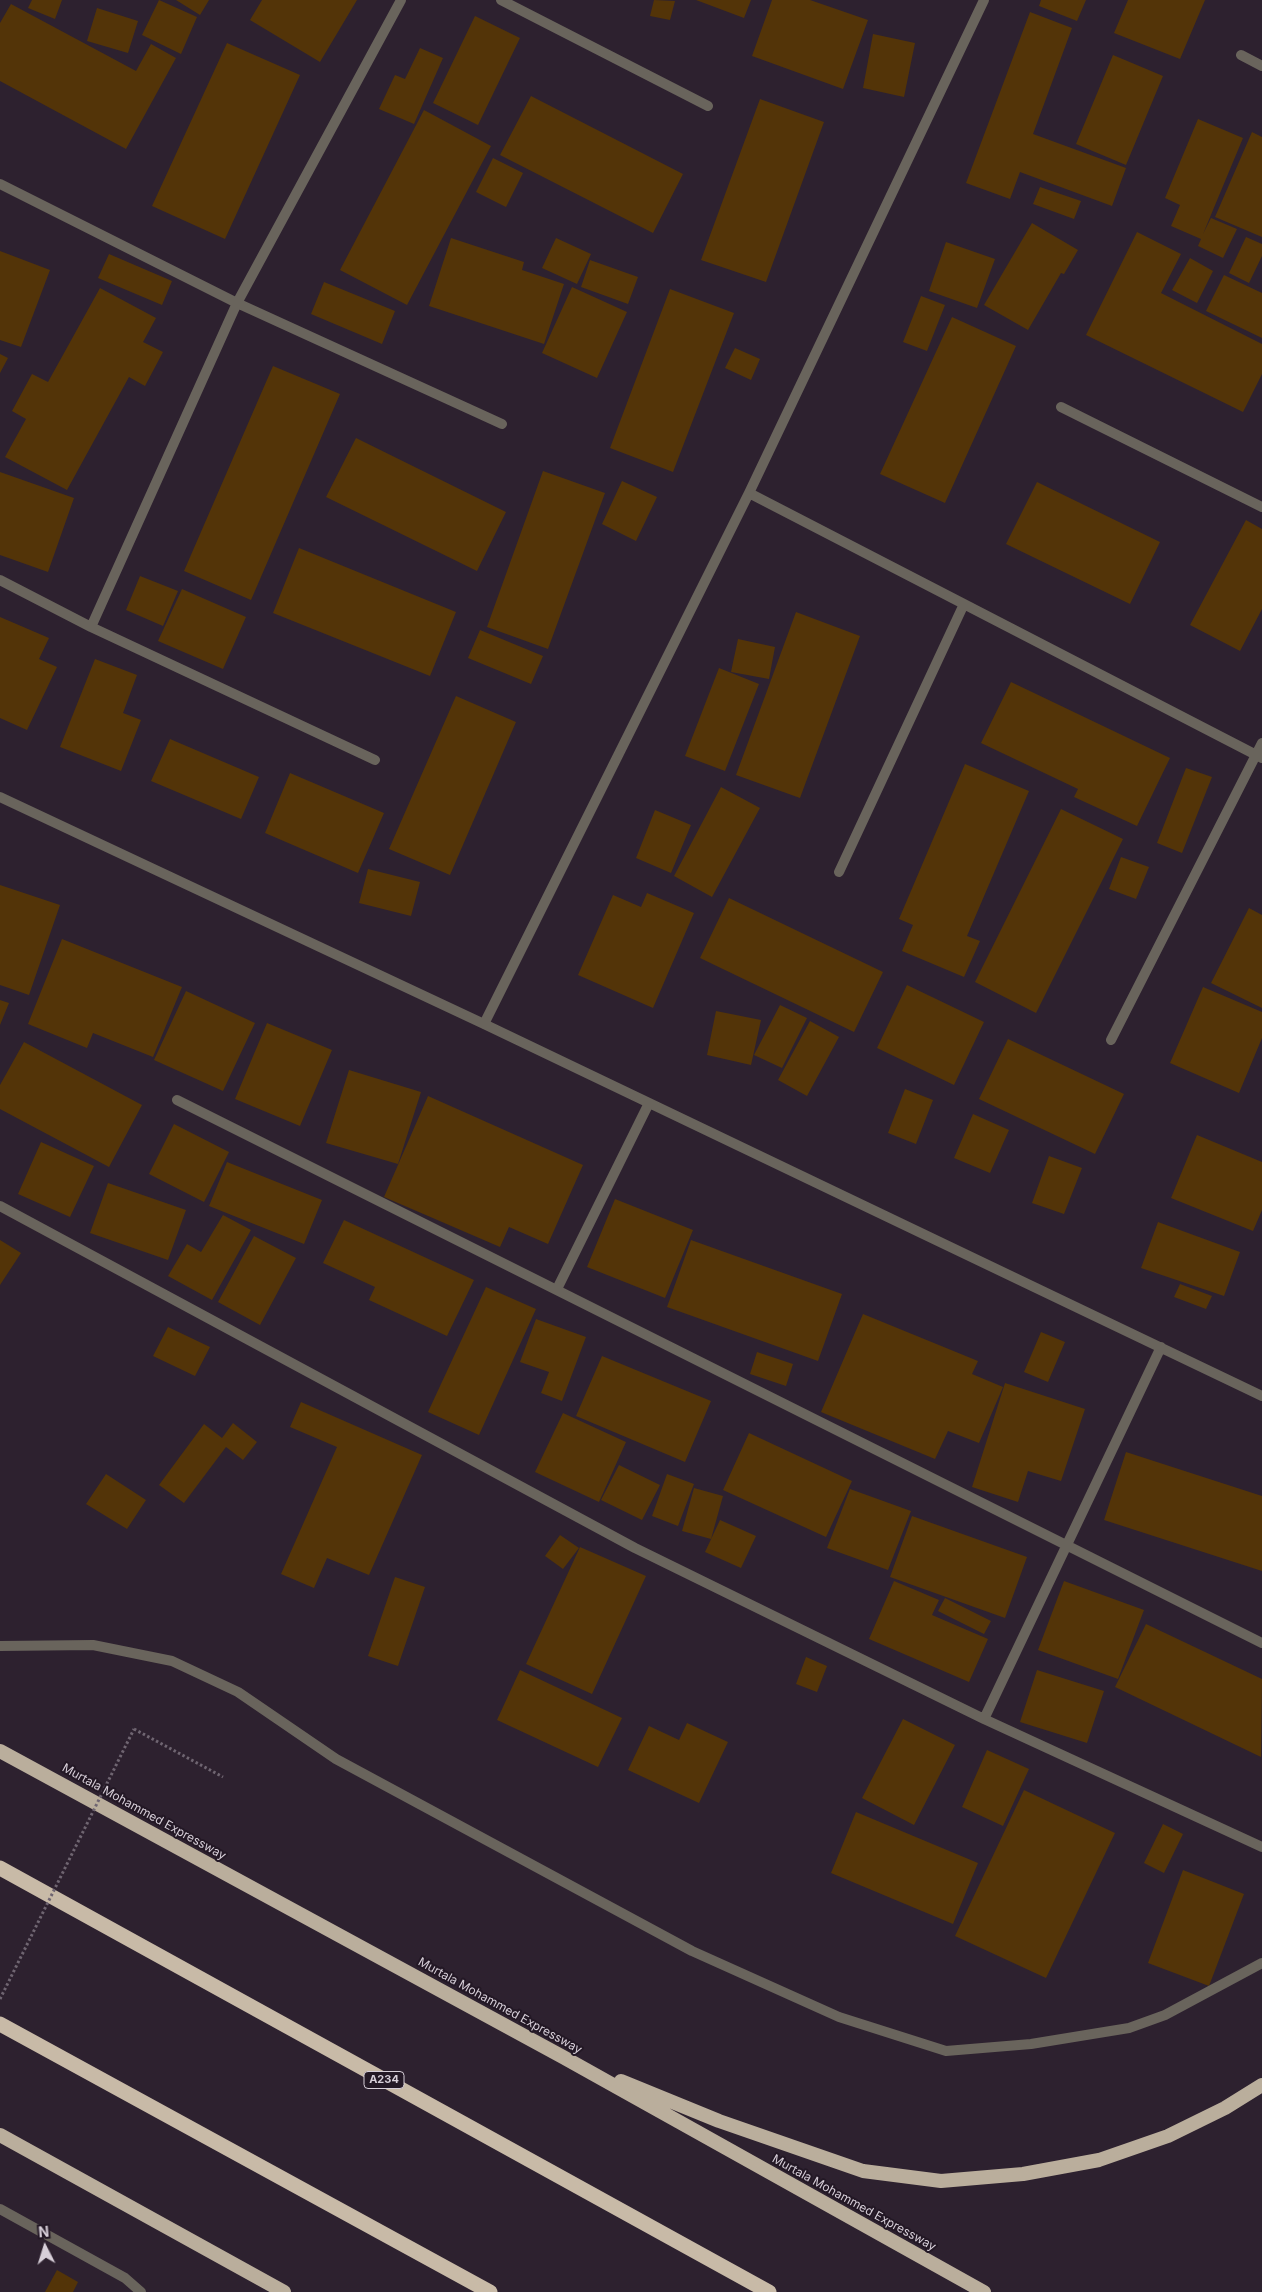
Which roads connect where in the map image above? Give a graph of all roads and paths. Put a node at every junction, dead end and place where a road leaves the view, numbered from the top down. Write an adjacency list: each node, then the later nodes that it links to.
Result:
1 (401, 0): 8 (street)
2 (501, 0): 6 (street)
3 (980, 1): 11 (street)
4 (1240, 55): 5 (street)
5 (1262, 66)
6 (708, 106)
7 (0, 184): 8 (street)
8 (237, 303): 10 (street); 15 (street)
9 (1061, 407): 12 (street)
10 (502, 424)
11 (749, 493): 14 (street); 21 (street)
12 (1262, 507)
13 (0, 580): 15 (street)
14 (964, 604): 17 (street); 20 (street)
15 (91, 627): 18 (street)
16 (1262, 743): 17 (street)
17 (1259, 757): 22 (street)
18 (375, 760)
19 (0, 797): 21 (street)
20 (839, 872)
21 (484, 1024): 24 (street)
22 (1111, 1040)
23 (178, 1100): 26 (street)
24 (649, 1103): 26 (street); 27 (street)
25 (0, 1206): 32 (street)
26 (557, 1289): 29 (street)
27 (1161, 1347): 28 (street); 29 (street)
28 (1262, 1396)
29 (1067, 1544): 30 (street); 32 (street)
30 (1262, 1643)
31 (0, 1646): 37 (street)
32 (984, 1719): 35 (street)
33 (0, 1751): 40 (highway, Murtala Mohammed Expressway)
34 (223, 1777): 38 (path, bridge)
35 (1262, 1847)
36 (0, 1868): 47 (highway, A234)
37 (1262, 1963)
38 (0, 1999)
39 (0, 2024): 46 (highway)
40 (563, 2057): 41 (highway); 48 (highway, Murtala Mohammed Expressway)
41 (1262, 2086)
42 (0, 2135): 45 (highway)
43 (0, 2209): 44 (street)
44 (141, 2292)
45 (284, 2292)
46 (490, 2292)
47 (769, 2292)
48 (984, 2292)

